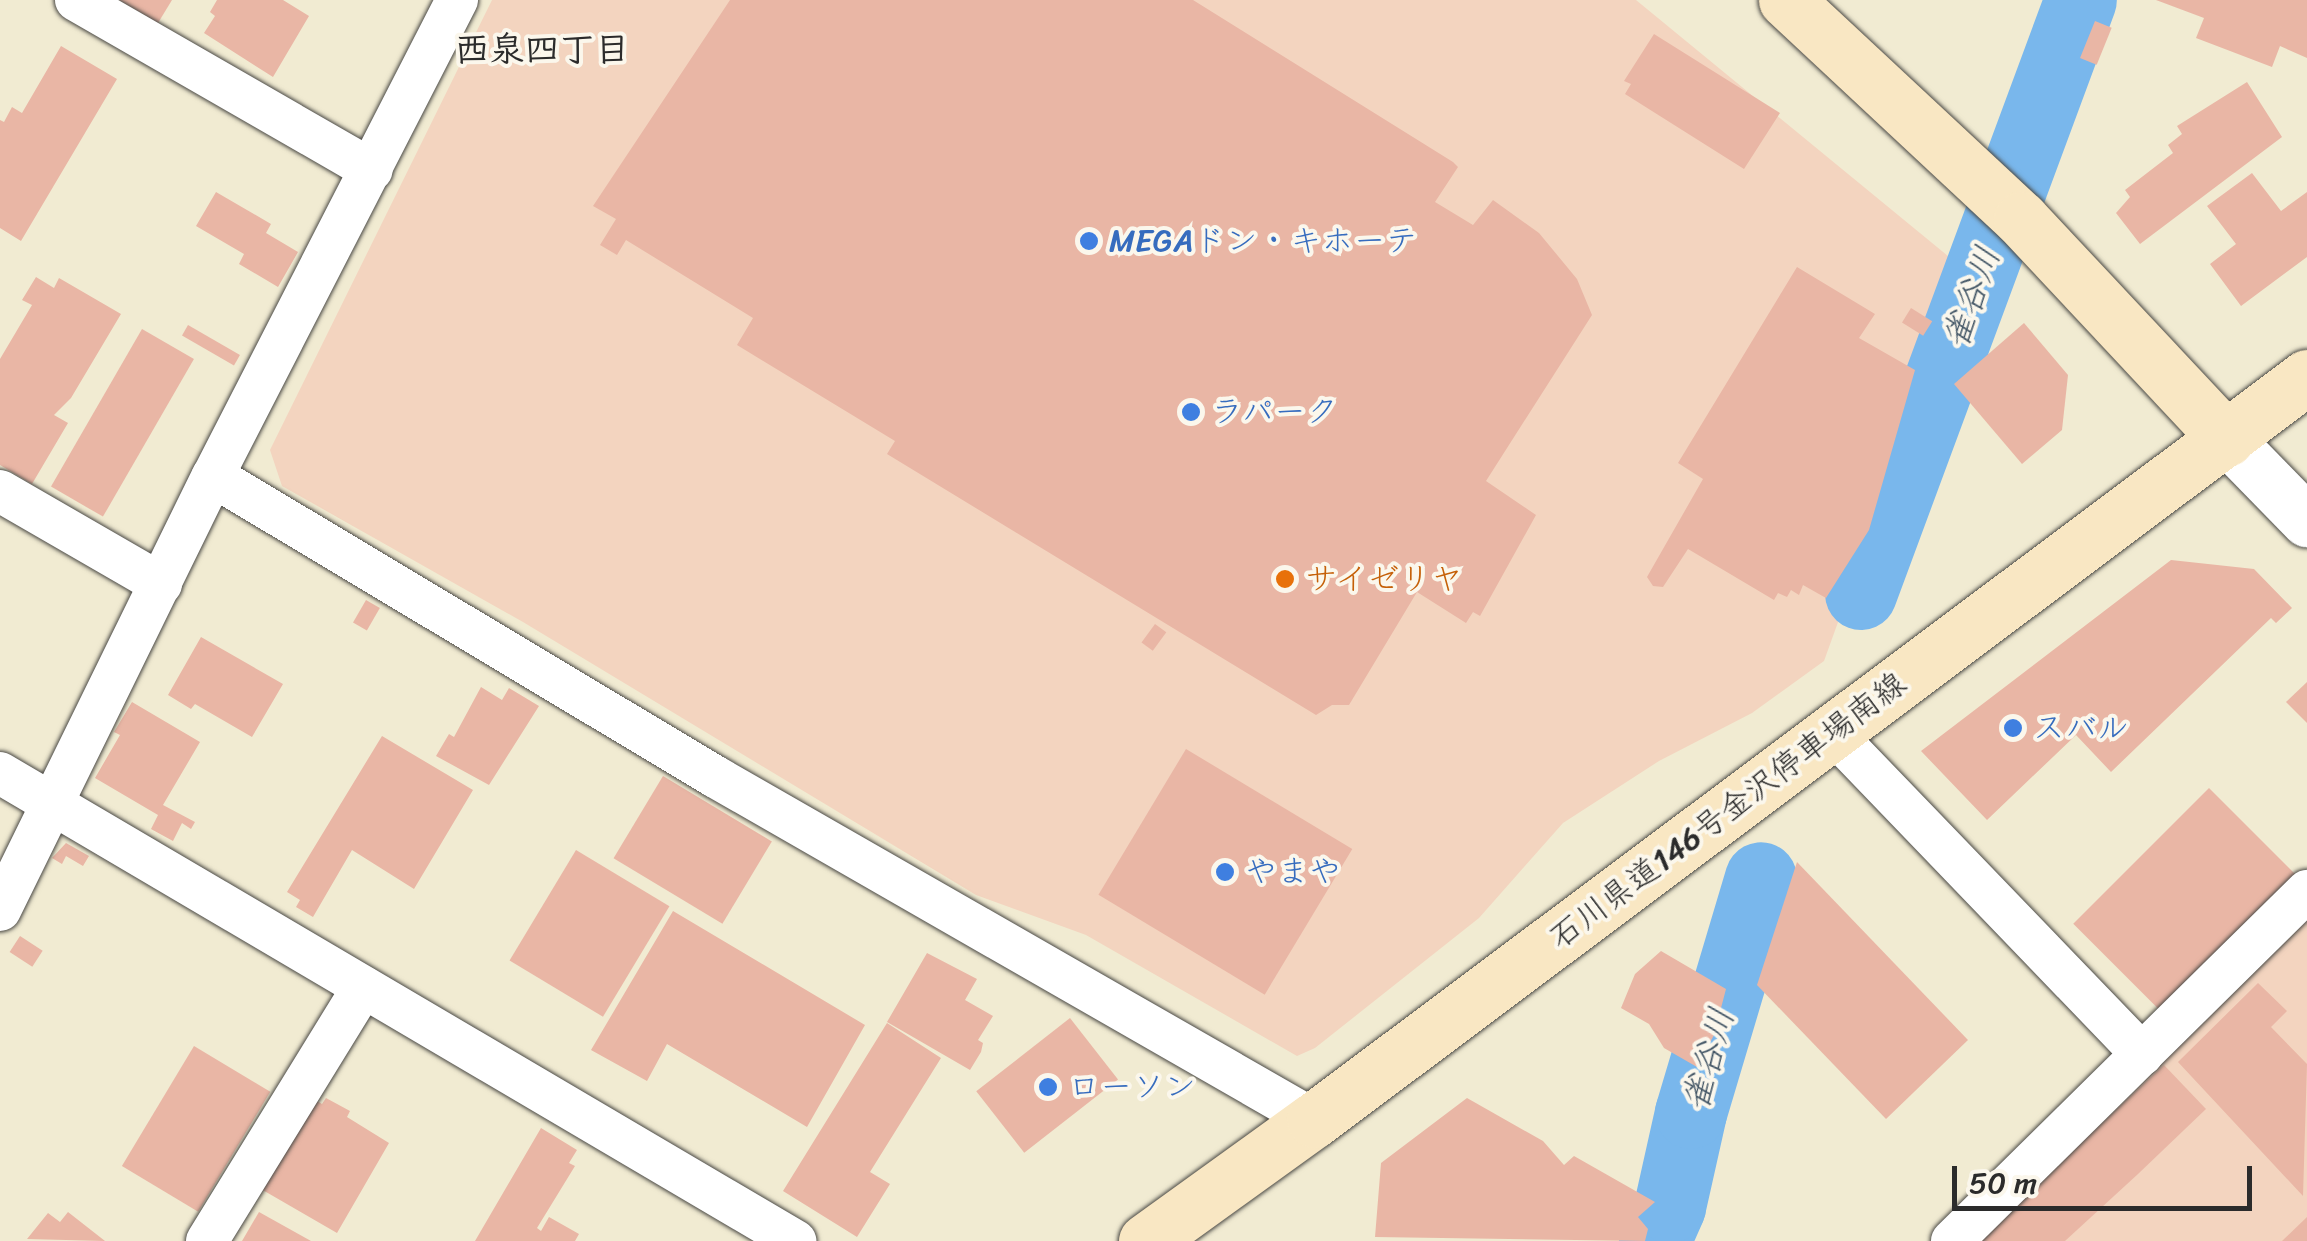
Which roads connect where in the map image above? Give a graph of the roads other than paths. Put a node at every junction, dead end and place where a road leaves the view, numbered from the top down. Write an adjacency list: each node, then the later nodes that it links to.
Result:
1 (76, 0): 4 (street)
2 (458, 0): 4 (street)
3 (1786, 0): 6 (main road)
4 (372, 170): 7 (street)
5 (2307, 377): 6 (main road, 石川県道146号金沢停車場南線)
6 (2226, 439): 9 (street); 11 (main road, 石川県道146号金沢停車場南線)
7 (212, 476): 10 (street); 18 (street)
8 (0, 492): 10 (street)
9 (2307, 521)
10 (161, 584): 13 (street)
11 (1833, 733): 17 (street); 18 (main road, 石川県道146号金沢停車場南線)
12 (0, 773): 13 (street)
13 (55, 804): 15 (street); 16 (street)
14 (2307, 891): 17 (street)
15 (0, 910)
16 (363, 986): 19 (street); 20 (street)
17 (2142, 1054): 22 (street)
18 (1314, 1120): 21 (main road, 石川県道146号金沢停車場南線)
19 (208, 1241)
20 (795, 1241)
21 (1146, 1241)
22 (1952, 1241)

